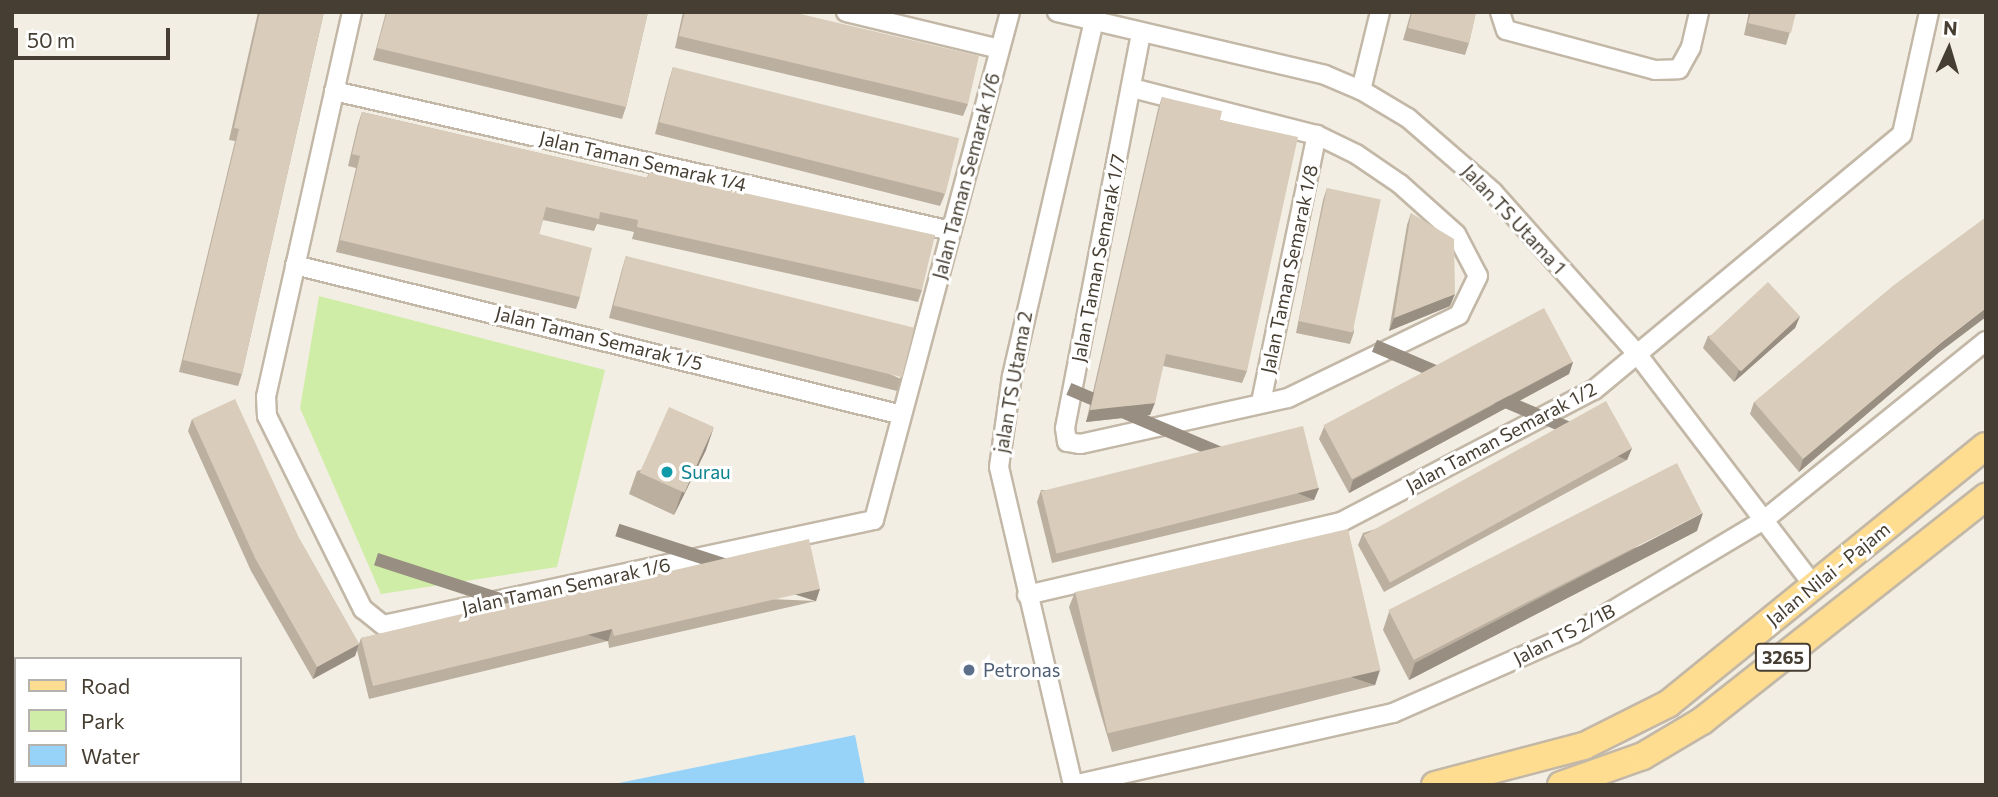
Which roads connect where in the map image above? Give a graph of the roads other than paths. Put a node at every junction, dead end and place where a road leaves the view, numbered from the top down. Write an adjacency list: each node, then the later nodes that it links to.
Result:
1 (352, 12): 13 (street, Jalan Taman Semarak 1/6)
2 (846, 12): 11 (street)
3 (1010, 12): 11 (street, Jalan Taman Semarak 1/6)
4 (1057, 12): 9 (street, Jalan TS Utama 1)
5 (1500, 12): 6 (street)
6 (1699, 12)
7 (1929, 12): 19 (street, Jalan Taman Semarak 1/2)
8 (1374, 14): 14 (street)
9 (1094, 20): 10 (street, Jalan TS Utama 1); 26 (street, jalan TS Utama 2)
10 (1141, 32): 12 (street, Jalan Taman Semarak 1/7); 14 (street, Jalan TS Utama 1)
11 (1000, 49): 16 (street, Jalan Taman Semarak 1/6)
12 (1132, 88): 15 (street); 20 (street, Jalan Taman Semarak 1/7)
13 (334, 90): 16 (street, Jalan Taman Semarak 1/4); 17 (street, Jalan Taman Semarak 1/6)
14 (1361, 90): 19 (street, Jalan TS Utama 1)
15 (1317, 135): 20 (street, Jalan Taman Semarak 1/8); 20 (street)
16 (951, 230): 21 (street, Jalan Taman Semarak 1/6)
17 (295, 265): 21 (street, Jalan Taman Semarak 1/5); 21 (street, Jalan Taman Semarak 1/6)
18 (1986, 341): 24 (street, Jalan TS 2/1B)
19 (1638, 355): 24 (street, Jalan TS Utama 1); 26 (street, Jalan Taman Semarak 1/2)
20 (1261, 402)
21 (902, 415)
22 (1986, 446): 25 (main road, Jalan Nilai - Pajam / 3265)
23 (1986, 497): 29 (main road, Jalan Nilai - Pajam / 3265)
24 (1764, 520): 25 (street, Jalan TS Utama 1); 27 (street, Jalan TS 2/1B)
25 (1814, 585): 28 (main road, Jalan Nilai - Pajam / 3265)
26 (1027, 595): 27 (street, jalan TS Utama 2)
27 (1073, 785)
28 (1435, 785)
29 (1561, 785)

